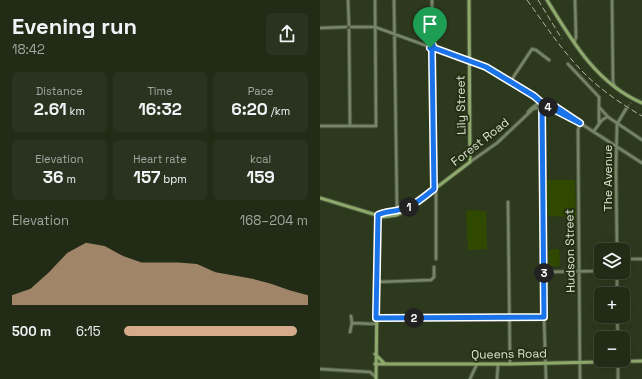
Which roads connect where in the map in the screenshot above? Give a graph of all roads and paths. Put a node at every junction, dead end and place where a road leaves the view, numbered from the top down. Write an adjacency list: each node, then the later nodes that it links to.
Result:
1 (348, 0): 9 (street)
2 (375, 0): 10 (street)
3 (394, 0): 13 (street)
4 (432, 0): 16 (street)
5 (468, 0): 19 (main road, Lily Street)
6 (547, 0): 14 (main road)
7 (575, 0): 12 (street)
8 (612, 0): 21 (street)
9 (349, 27): 10 (street); 11 (street); 35 (street)
10 (375, 27): 13 (street); 35 (street)
11 (320, 28)
12 (575, 28): 14 (street); 15 (street)
13 (395, 34): 16 (street); 50 (street)
14 (570, 39): 15 (main road)
15 (574, 44): 23 (main road)
16 (431, 46): 17 (street)
17 (433, 49): 19 (street); 46 (street)
18 (549, 60): 22 (street)
19 (469, 61): 22 (street); 44 (main road, Lily Street)
20 (568, 64): 27 (street)
21 (613, 75): 23 (street); 24 (street)
22 (511, 82): 26 (street)
23 (609, 82): 24 (main road)
24 (615, 87): 25 (main road)
25 (642, 103)
26 (540, 104): 33 (street); 44 (street, Forest Road); 59 (street)
27 (600, 107): 29 (street); 30 (street)
28 (626, 109): 32 (street)
29 (604, 113): 30 (street); 31 (street)
30 (599, 115): 36 (street)
31 (608, 117): 32 (street); 34 (street); 36 (street)
32 (621, 117): 34 (street); 39 (street)
33 (580, 123): 38 (street); 57 (street, Hudson Street)
34 (617, 124): 39 (street); 41 (street, The Avenue)
35 (350, 125): 37 (street)
36 (599, 125): 38 (street); 40 (street)
37 (320, 126)
38 (589, 128): 40 (street)
39 (626, 129): 41 (street); 42 (street)
40 (594, 131): 43 (street)
41 (618, 131): 43 (street, The Avenue)
42 (642, 140)
43 (616, 146): 45 (street); 52 (street, The Avenue)
44 (470, 162): 46 (main road, Forest Road)
45 (642, 163)
46 (434, 189): 49 (main road, Forest Road); 53 (street)
47 (320, 198): 51 (main road, Forest Road)
48 (508, 202): 62 (street)
49 (412, 206): 50 (main road, Forest Road); 51 (main road, Forest Road)
50 (397, 211): 51 (main road, Forest Road)
51 (378, 215): 60 (main road)
52 (617, 243)
53 (436, 259)
54 (630, 259): 55 (street)
55 (642, 259)
56 (434, 268): 60 (street)
57 (580, 271): 58 (street); 59 (street); 72 (street, Hudson Street)
58 (594, 271)
59 (544, 272): 63 (street)
60 (376, 282): 64 (main road)
61 (351, 316): 65 (street)
62 (510, 317): 63 (street); 64 (street); 78 (street)
63 (544, 317): 73 (street)
64 (376, 318): 66 (main road)
65 (352, 323): 66 (street); 67 (street)
66 (376, 324): 68 (main road)
67 (350, 332)
68 (375, 354): 74 (main road); 75 (main road)
69 (630, 360): 71 (main road, Queens Road)
70 (594, 361): 72 (main road, Queens Road)
71 (642, 361)
72 (580, 362): 73 (main road, Queens Road); 85 (street, Hudson Street)
73 (546, 363): 78 (main road, Queens Road); 84 (street)
74 (375, 364): 75 (main road, Queens Road); 81 (main road)
75 (385, 364): 76 (main road, Queens Road)
76 (477, 364): 77 (main road, Queens Road); 82 (street)
77 (498, 364): 78 (main road, Queens Road); 83 (street)
78 (510, 364)
79 (618, 367): 86 (street)
80 (320, 369): 81 (street)
81 (376, 378)
82 (470, 379)
83 (497, 379)
84 (546, 379)
85 (580, 379)
86 (618, 379)

